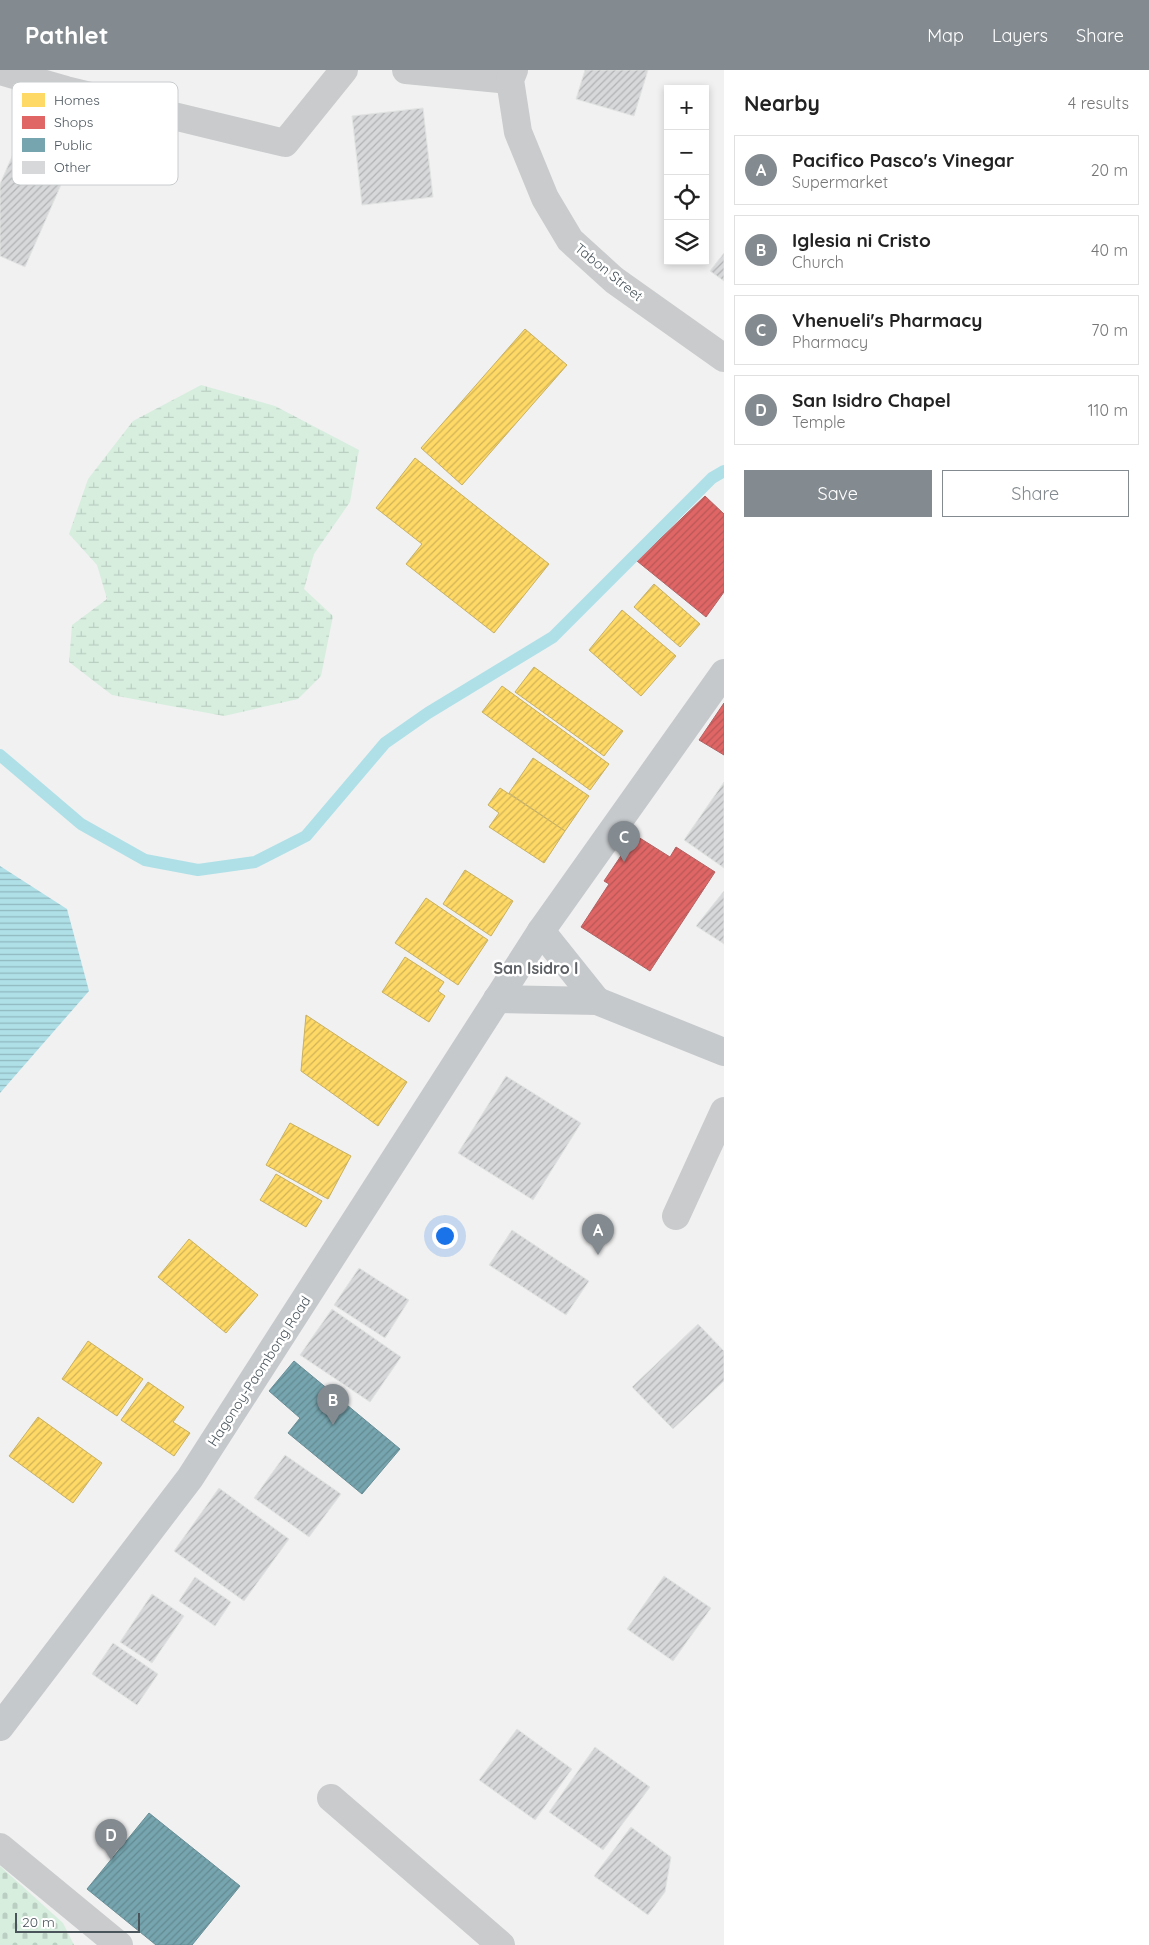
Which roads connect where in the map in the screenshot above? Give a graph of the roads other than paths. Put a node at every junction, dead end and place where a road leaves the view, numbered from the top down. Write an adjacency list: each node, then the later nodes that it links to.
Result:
1 (344, 70): 6 (street)
2 (406, 70): 4 (street)
3 (0, 71): 5 (street)
4 (512, 75): 7 (street, Tabon Street)
5 (38, 82)
6 (178, 117)
7 (724, 358)
8 (724, 673): 9 (main road, Hagonoy-Paombong Road)
9 (541, 930): 10 (main road, Hagonoy-Paombong Road); 11 (main road)
10 (497, 999): 11 (main road); 15 (main road, Hagonoy-Paombong Road)
11 (597, 1001): 12 (main road)
12 (724, 1052)
13 (724, 1111): 14 (street)
14 (676, 1216)
15 (0, 1727)
16 (331, 1798): 19 (street)
17 (0, 1847): 18 (street)
18 (119, 1945)
19 (501, 1945)

